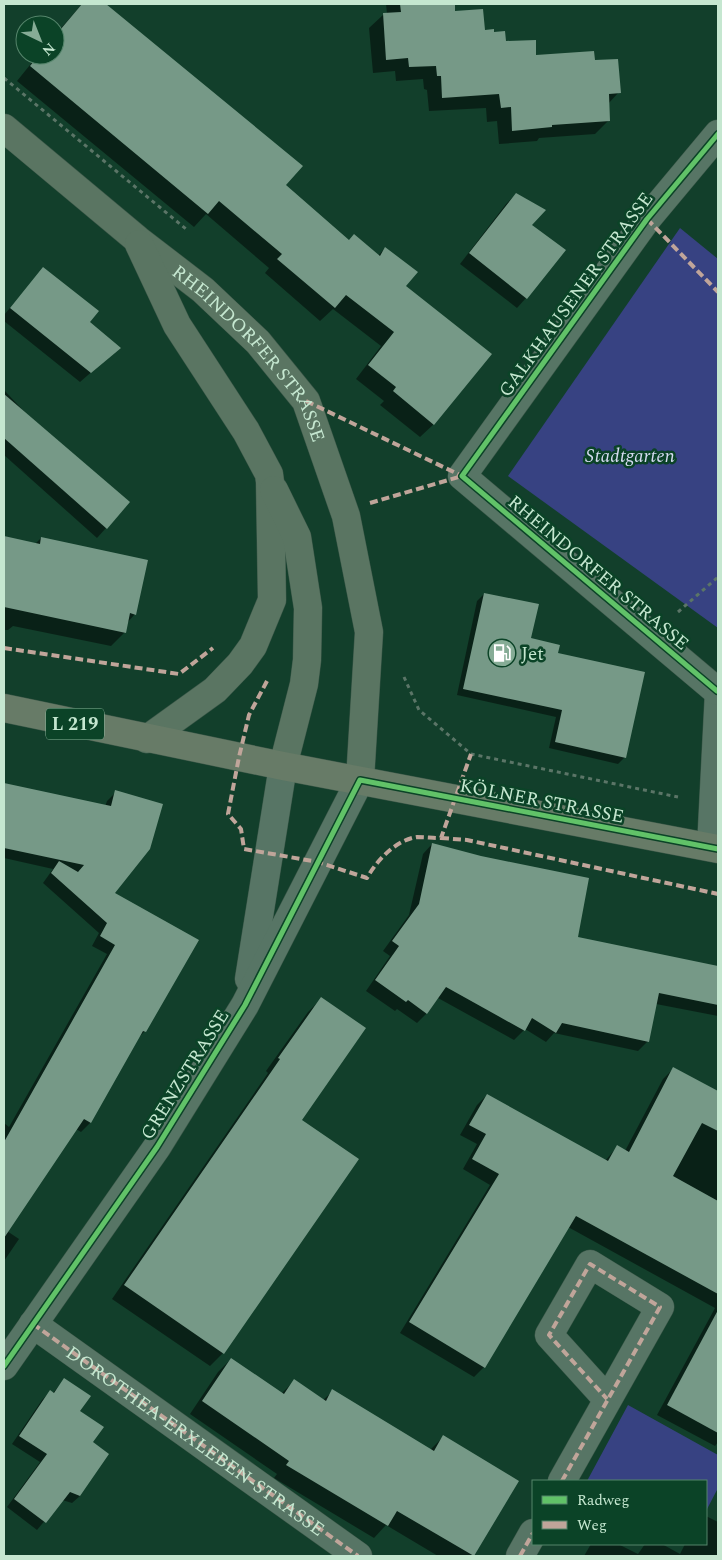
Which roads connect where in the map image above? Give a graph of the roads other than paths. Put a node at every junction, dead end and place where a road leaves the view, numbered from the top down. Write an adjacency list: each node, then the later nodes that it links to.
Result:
1 (4, 128): 3 (main road, RHEINDORFER STRASSE)
2 (718, 134): 4 (street, GALKHAUSENER STRASSE)
3 (138, 240): 5 (main road, RHEINDORFER STRASSE); 10 (main road, RHEINDORFER STRASSE)
4 (462, 476): 6 (street, RHEINDORFER STRASSE)
5 (270, 482): 8 (main road, RHEINDORFER STRASSE); 9 (main road, RHEINDORFER STRASSE)
6 (717, 691): 11 (lane)
7 (4, 708): 8 (main road, KÖLNER STRASSE / L 219)
8 (147, 739): 9 (main road, KÖLNER STRASSE / L 219)
9 (283, 766): 10 (main road, KÖLNER STRASSE / L 219); 12 (street, GRENZSTRASSE)
10 (360, 780): 11 (main road, KÖLNER STRASSE / L 219); 12 (street, GRENZSTRASSE)
11 (714, 848)
12 (245, 1005): 13 (street, GRENZSTRASSE)
13 (33, 1324): 14 (street, GRENZSTRASSE); 18 (street, DOROTHEA-ERXLEBEN-STRASSE)
14 (4, 1366)
15 (607, 1399): 15 (street); 16 (street)
16 (563, 1480)
17 (532, 1535): 19 (street)
18 (358, 1556)
19 (520, 1556)

